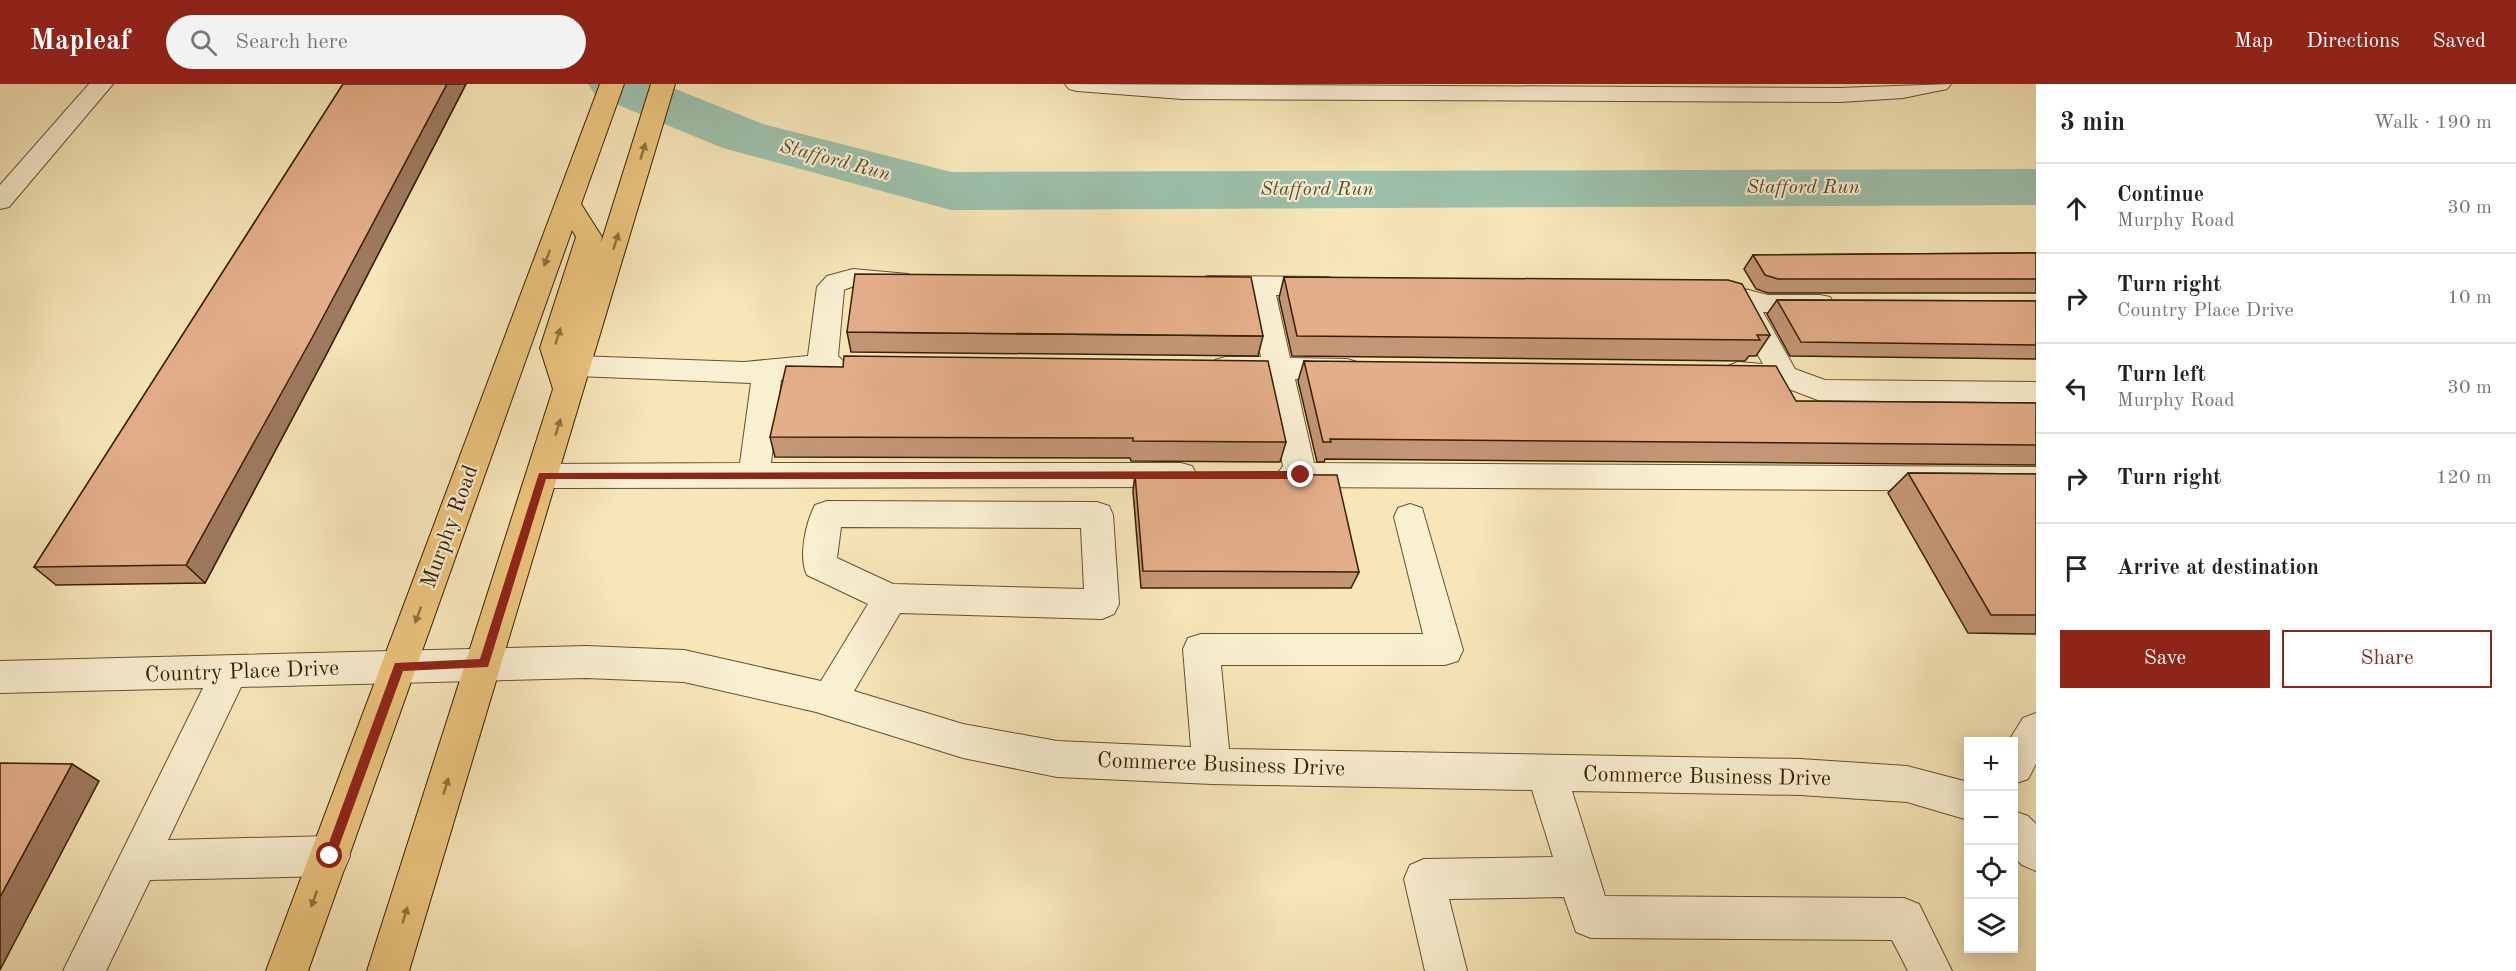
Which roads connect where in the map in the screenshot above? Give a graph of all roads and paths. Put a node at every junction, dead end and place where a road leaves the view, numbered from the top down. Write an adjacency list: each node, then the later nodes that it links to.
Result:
1 (101, 84): 8 (street)
2 (612, 84): 9 (main road, Murphy Road)
3 (663, 84): 25 (main road, one-way to 3)
4 (1077, 84): 6 (street)
5 (1939, 84): 7 (street)
6 (1181, 88): 7 (street)
7 (1573, 89)
8 (0, 201)
9 (567, 203): 25 (main road, one-way to 9); 36 (main road, Murphy Road, one-way to 36)
10 (928, 281): 17 (street)
11 (1176, 285): 12 (street)
12 (1260, 285): 13 (street); 20 (street)
13 (1355, 286)
14 (1679, 289): 15 (street)
15 (1742, 299): 16 (street); 24 (street)
16 (1850, 304)
17 (822, 364): 18 (street); 22 (street)
18 (857, 364)
19 (1197, 367): 20 (street)
20 (1279, 368): 21 (street); 30 (street)
21 (1374, 369)
22 (767, 371): 25 (street); 27 (street)
23 (1706, 373): 24 (street)
24 (1784, 376): 26 (street)
25 (573, 379): 31 (main road, one-way to 25)
26 (2036, 393)
27 (754, 474): 28 (street); 31 (street)
28 (1206, 475)
29 (1265, 475): 30 (street)
30 (1301, 475): 32 (street)
31 (543, 476): 35 (main road)
32 (2036, 479)
33 (1410, 517): 42 (street)
34 (890, 598): 34 (street); 39 (street)
35 (484, 664): 36 (street, Country Place Drive); 39 (street, Commerce Business Drive); 52 (main road, one-way to 35)
36 (399, 666): 37 (street, Country Place Drive); 47 (main road, Murphy Road)
37 (229, 673): 38 (street, Country Place Drive); 48 (street)
38 (0, 677)
39 (829, 700): 42 (street, Commerce Business Drive)
40 (2036, 730): 41 (street)
41 (2018, 757)
42 (1212, 766): 43 (street, Commerce Business Drive)
43 (1547, 774): 44 (street, Commerce Business Drive); 49 (street)
44 (1964, 800)
45 (2018, 835): 46 (street)
46 (2036, 851)
47 (330, 856): 48 (street); 51 (main road, Murphy Road, one-way to 51)
48 (138, 860): 50 (street)
49 (1579, 877): 53 (street); 54 (street)
50 (84, 971)
51 (287, 971)
52 (388, 971)
53 (1446, 971)
54 (1931, 971)

